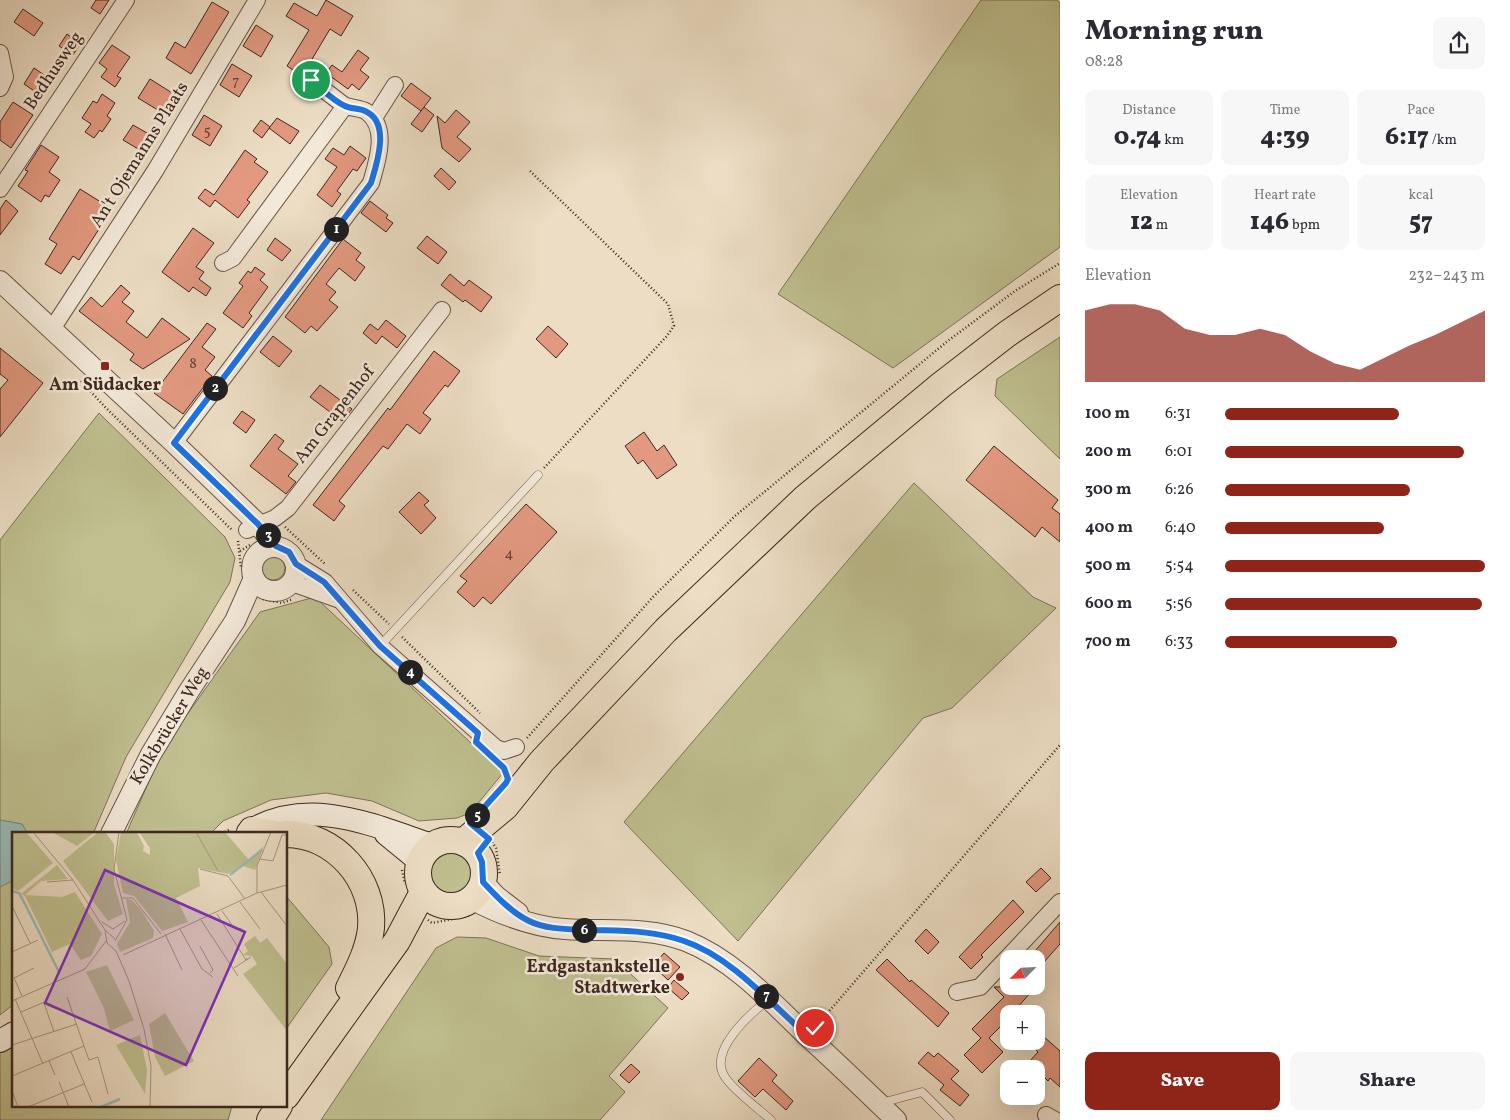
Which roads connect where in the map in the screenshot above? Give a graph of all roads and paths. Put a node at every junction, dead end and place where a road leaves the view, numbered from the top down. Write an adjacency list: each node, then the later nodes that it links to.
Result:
1 (126, 0): 10 (street, Bedhusweg)
2 (258, 0): 16 (street, An't Ojemanns Plaats)
3 (0, 53): 6 (street)
4 (311, 80): 7 (street)
5 (395, 85): 8 (street)
6 (0, 88)
7 (345, 106): 8 (street); 11 (street)
8 (374, 118): 18 (street)
9 (530, 171): 19 (path)
10 (0, 189)
11 (223, 263)
12 (1060, 263): 31 (path)
13 (0, 281): 16 (street)
14 (1060, 298): 37 (main road)
15 (442, 310): 20 (street, Am Grapenhof)
16 (52, 329): 18 (street)
17 (75, 374): 25 (path)
18 (174, 443): 20 (street)
19 (538, 475): 27 (lane)
20 (252, 527): 22 (street)
21 (287, 529): 23 (path)
22 (267, 550): 24 (street); 25 (street)
23 (326, 565)
24 (294, 573): 25 (street); 28 (street)
25 (254, 580): 34 (street, Kolkbrücker Weg)
26 (347, 584): 27 (path)
27 (395, 630): 28 (lane); 29 (path)
28 (380, 646): 29 (street)
29 (478, 733): 31 (street)
30 (1060, 745): 46 (path)
31 (516, 747)
32 (498, 762): 33 (path)
33 (508, 779)
34 (112, 832)
35 (258, 832): 38 (main road)
36 (288, 834): 44 (main road)
37 (477, 845): 38 (main road); 39 (main road); 39 (path)
38 (425, 853): 40 (main road)
39 (485, 889): 40 (main road); 43 (street)
40 (431, 898): 44 (main road)
41 (1060, 902): 42 (street)
42 (957, 992)
43 (769, 998): 46 (street); 52 (lane)
44 (345, 1013): 48 (main road)
45 (12, 1033): 47 (main road)
46 (808, 1036): 49 (street)
47 (0, 1042)
48 (288, 1093)
49 (879, 1103): 53 (street); 54 (lane)
50 (278, 1108): 51 (main road)
51 (270, 1120)
52 (771, 1120)
53 (896, 1120)
54 (950, 1120)

